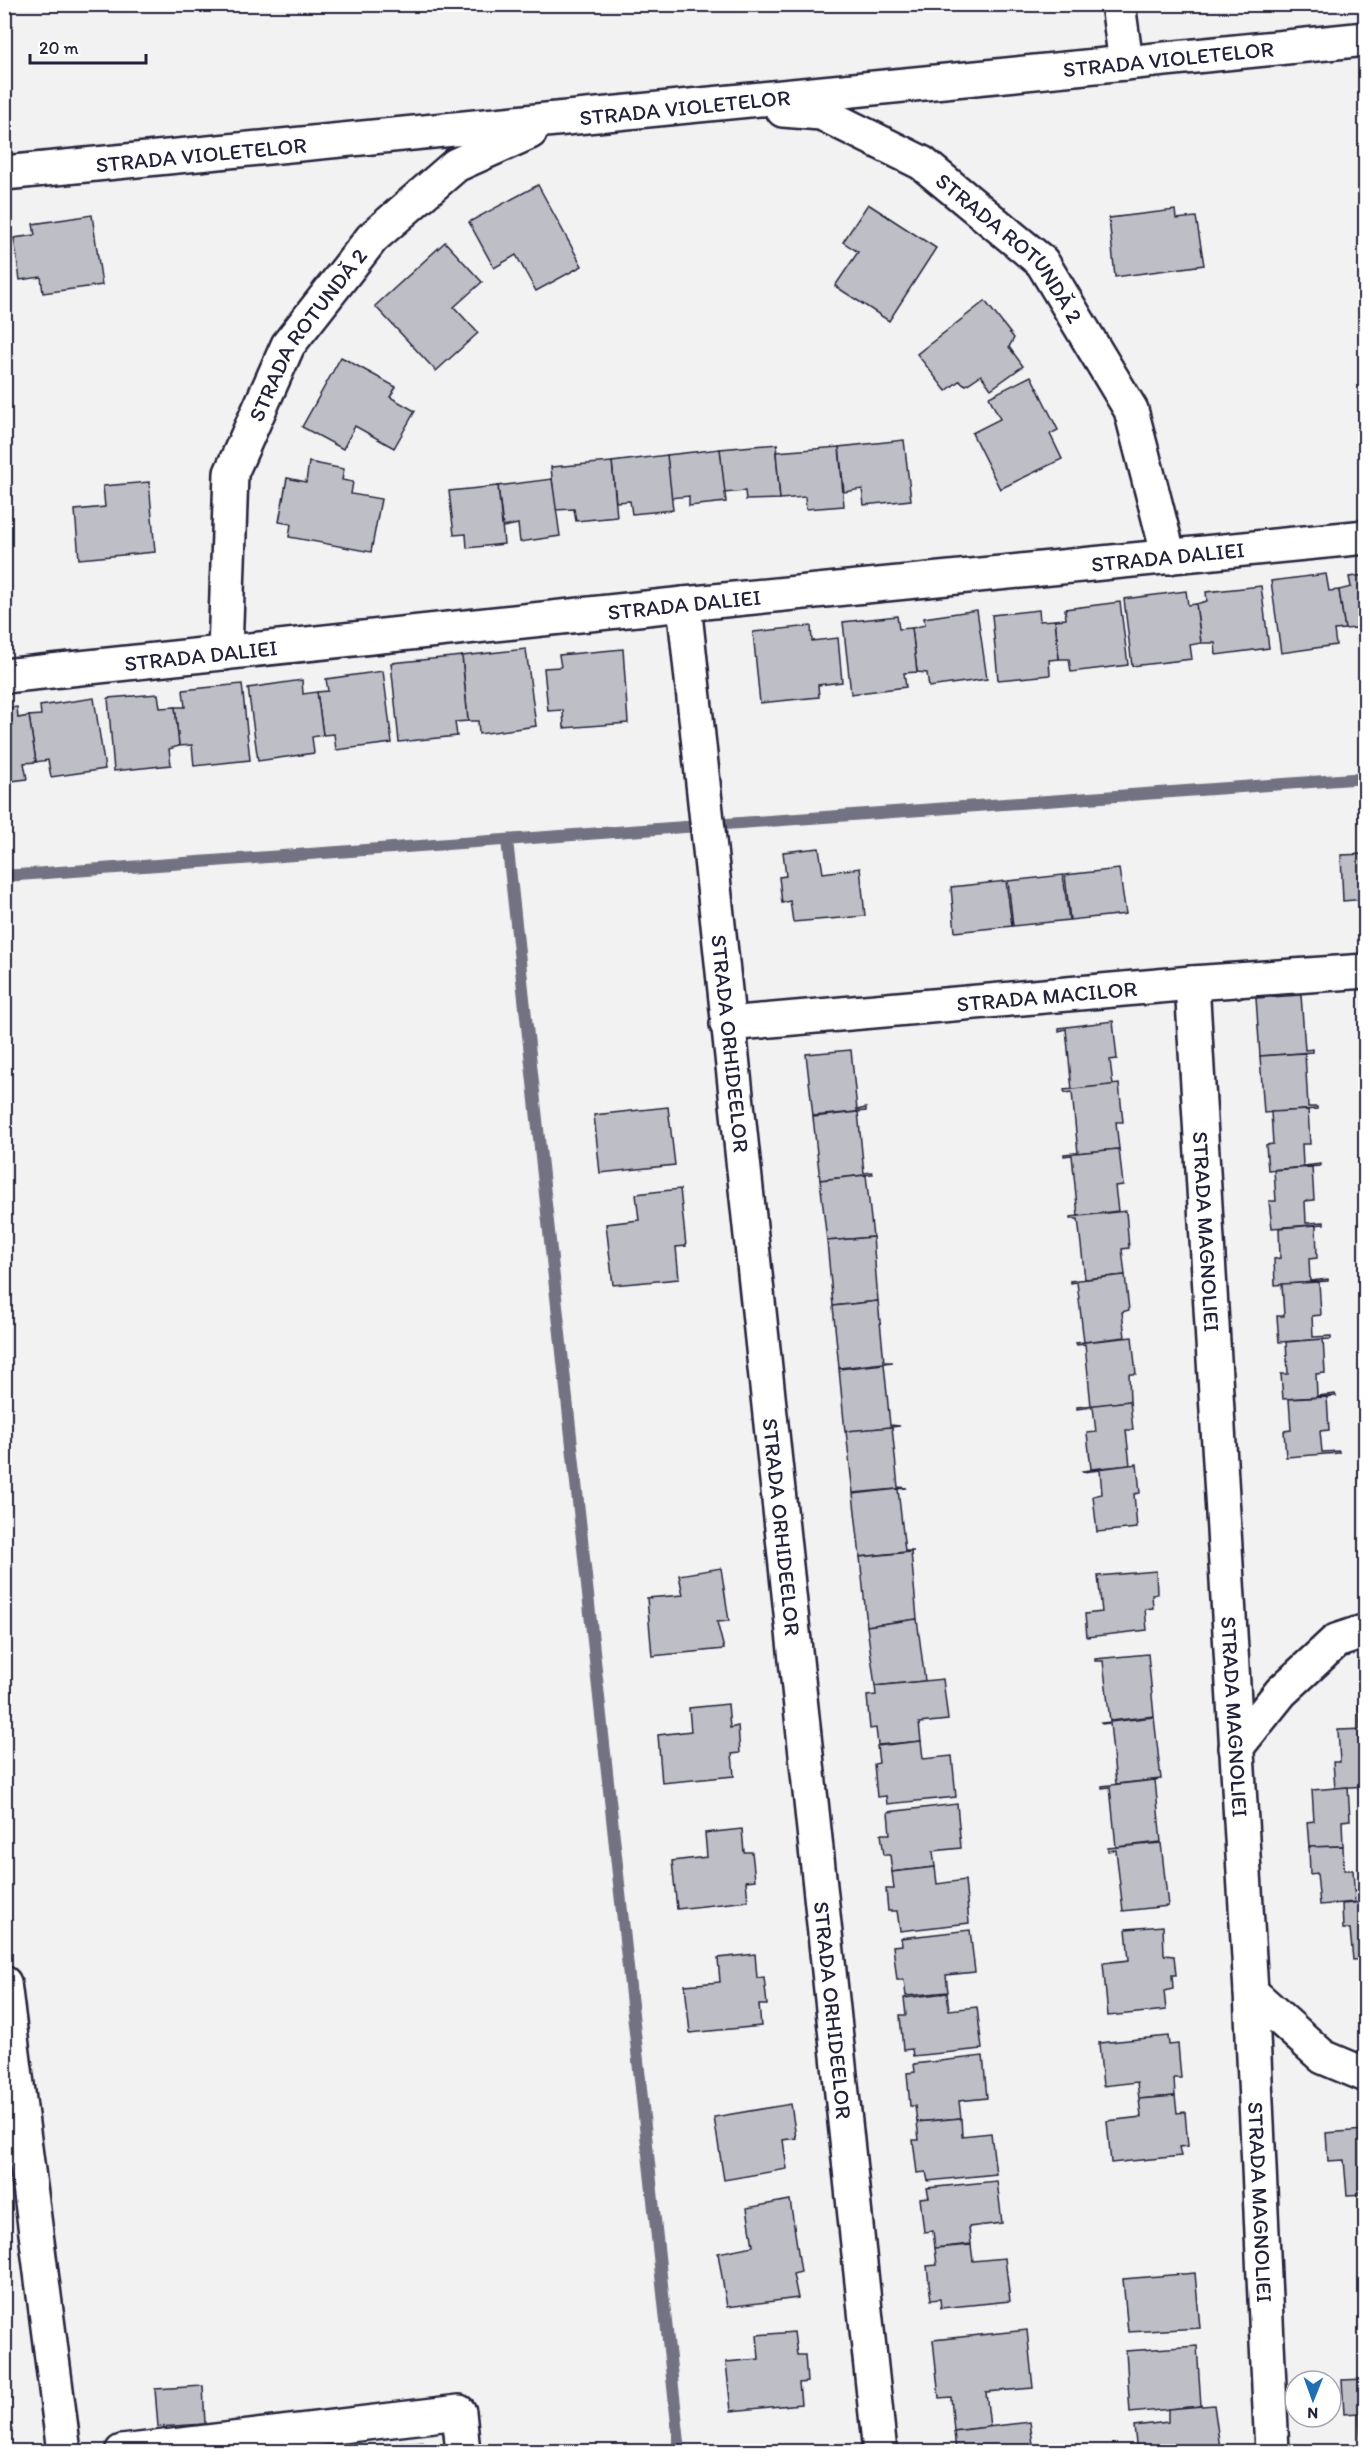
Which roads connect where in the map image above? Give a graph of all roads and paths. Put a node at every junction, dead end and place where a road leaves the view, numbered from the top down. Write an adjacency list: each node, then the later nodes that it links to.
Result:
1 (1118, 4): 3 (street)
2 (1365, 39): 3 (street, STRADA VIOLETELOR)
3 (1126, 63): 4 (street, STRADA VIOLETELOR)
4 (703, 104): 5 (street, STRADA VIOLETELOR); 8 (street, STRADA ROTUNDĂ 2)
5 (557, 121): 6 (street, STRADA VIOLETELOR); 10 (street, STRADA ROTUNDĂ 2)
6 (4, 173)
7 (1365, 537): 8 (street, STRADA DALIEI)
8 (1169, 557): 9 (street, STRADA DALIEI)
9 (684, 604): 10 (street, STRADA DALIEI); 14 (street, STRADA ORHIDEELOR)
10 (225, 653): 11 (street, STRADA DALIEI)
11 (4, 676)
12 (1365, 971): 13 (street, STRADA MACILOR)
13 (1192, 983): 14 (street, STRADA MACILOR); 16 (street, STRADA MAGNOLIEI)
14 (727, 1024): 23 (street, STRADA ORHIDEELOR)
15 (1365, 1631): 16 (street)
16 (1236, 1748): 18 (street, STRADA MAGNOLIEI)
17 (4, 1983): 20 (street)
18 (1251, 1992): 19 (street); 24 (street, STRADA MAGNOLIEI)
19 (1365, 2075)
20 (64, 2451)
21 (122, 2451): 22 (street)
22 (463, 2451)
23 (880, 2451)
24 (1272, 2451)

